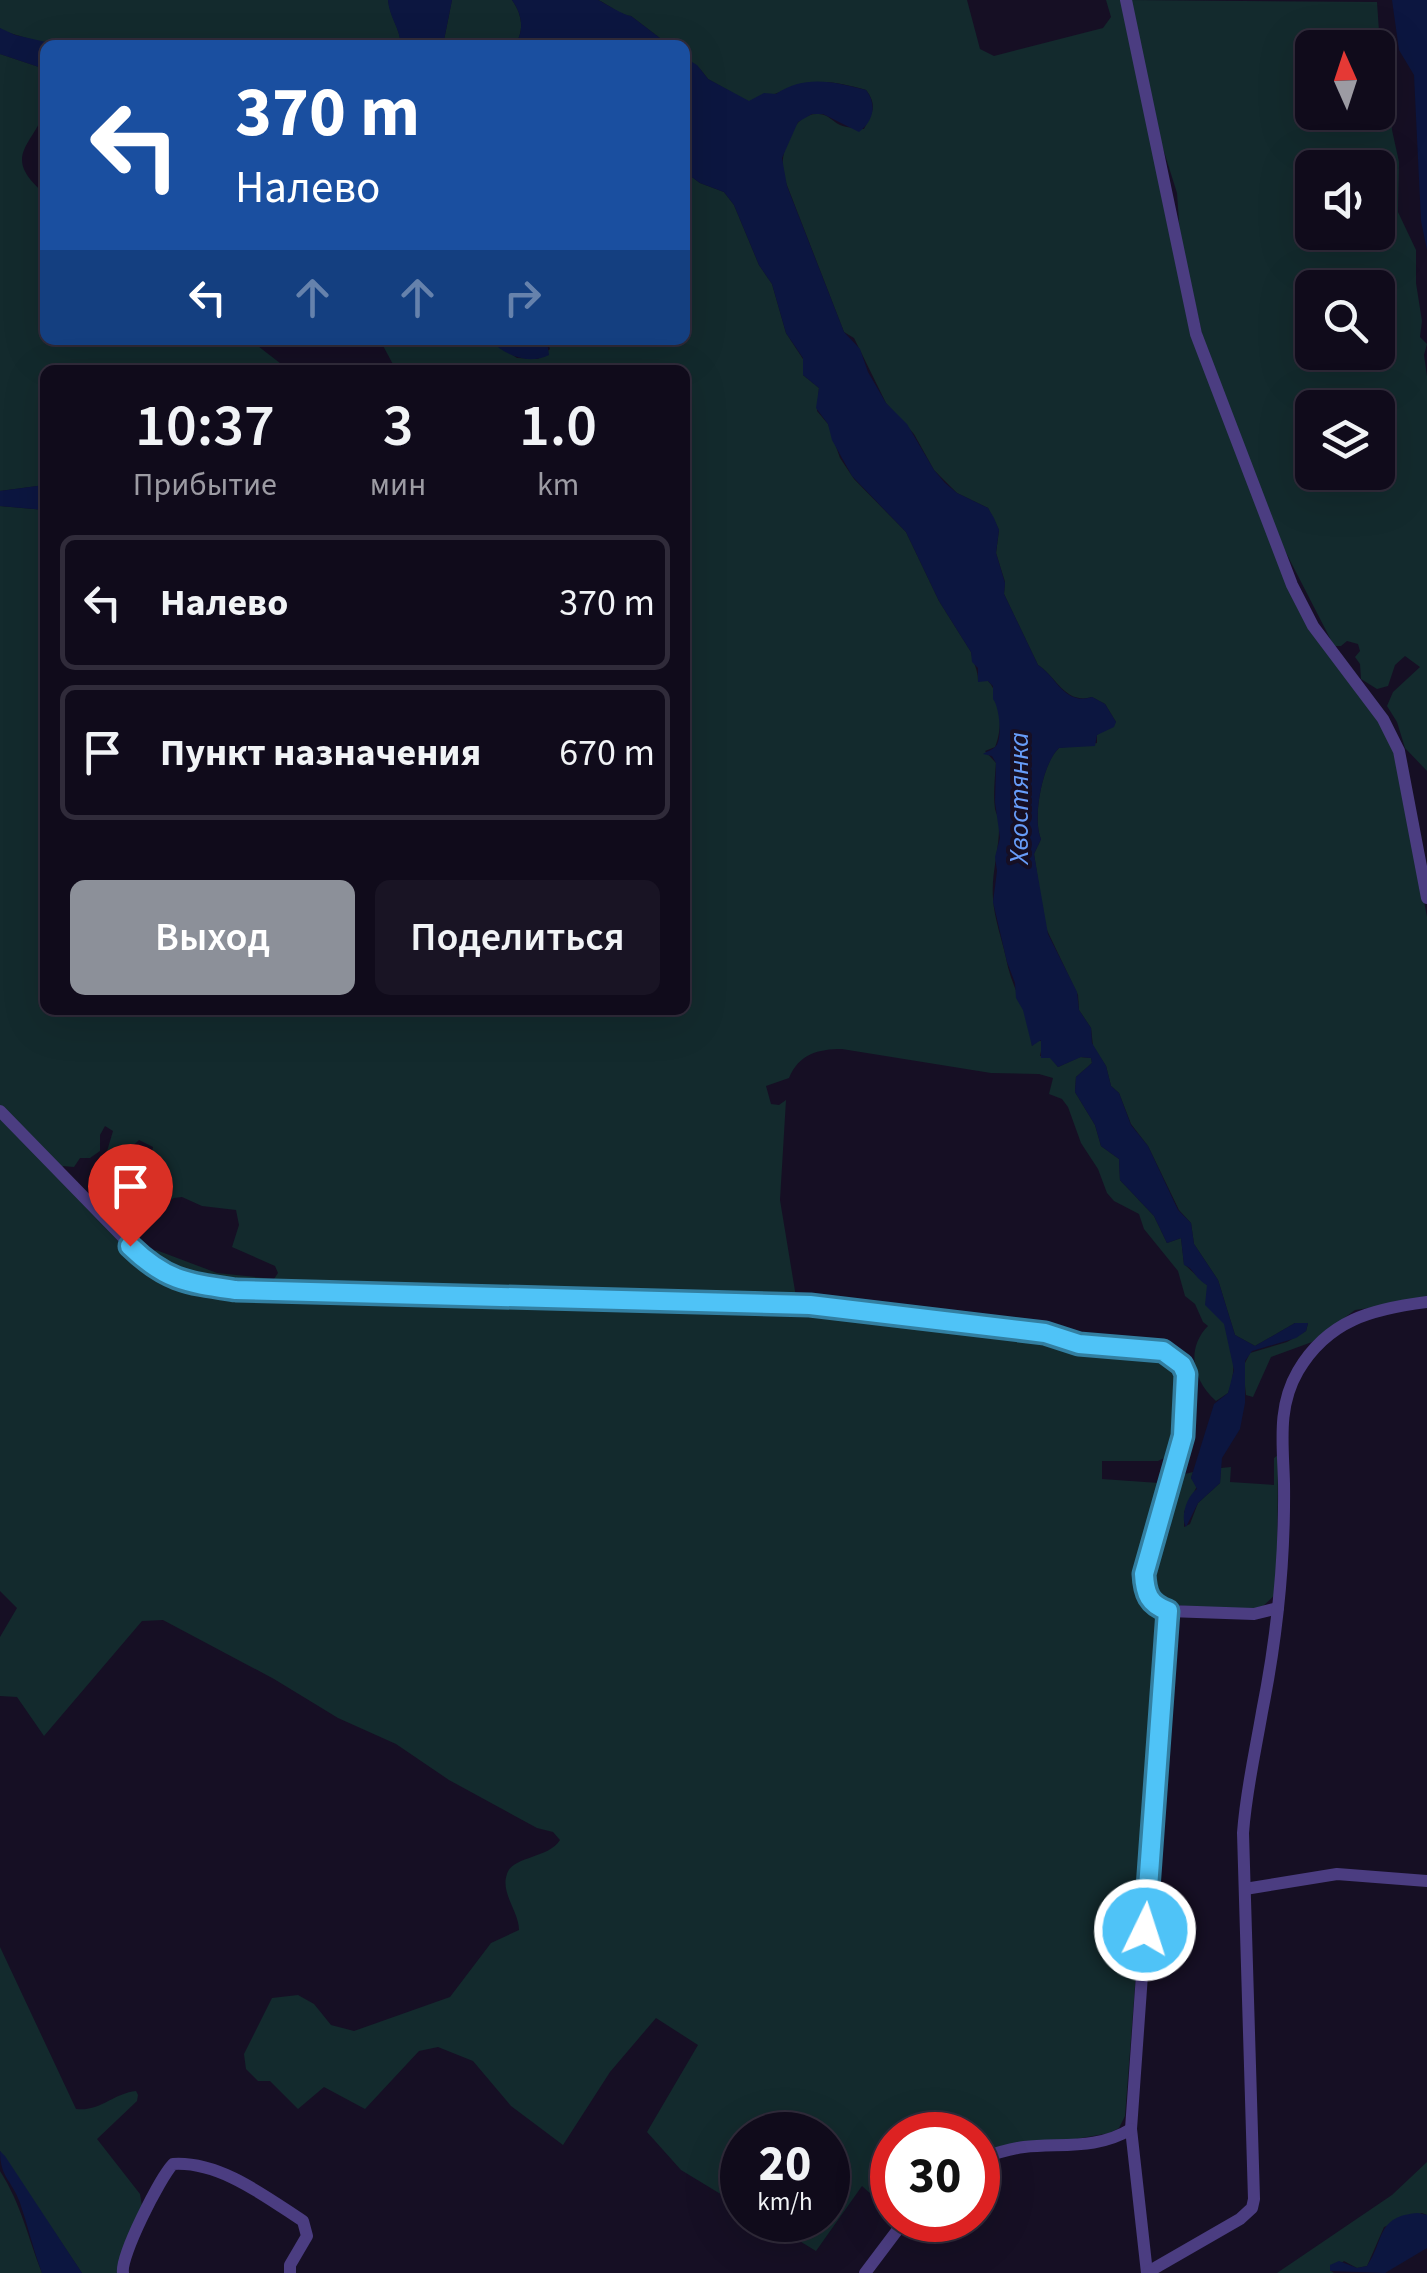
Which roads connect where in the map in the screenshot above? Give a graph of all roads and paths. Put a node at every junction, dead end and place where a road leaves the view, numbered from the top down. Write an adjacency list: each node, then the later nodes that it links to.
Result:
1 (1126, 0): 2 (street)
2 (1427, 898)
3 (0, 1111): 6 (street)
4 (1427, 1302): 5 (street)
5 (1278, 1608): 6 (street); 8 (street)
6 (1168, 1611): 9 (street)
7 (1427, 1880): 8 (street)
8 (1245, 1889): 15 (street)
9 (1131, 2129): 10 (street); 15 (street)
10 (1000, 2153)
11 (888, 2242): 14 (street)
12 (123, 2273): 13 (street)
13 (290, 2273)
14 (865, 2273)
15 (1147, 2273)

